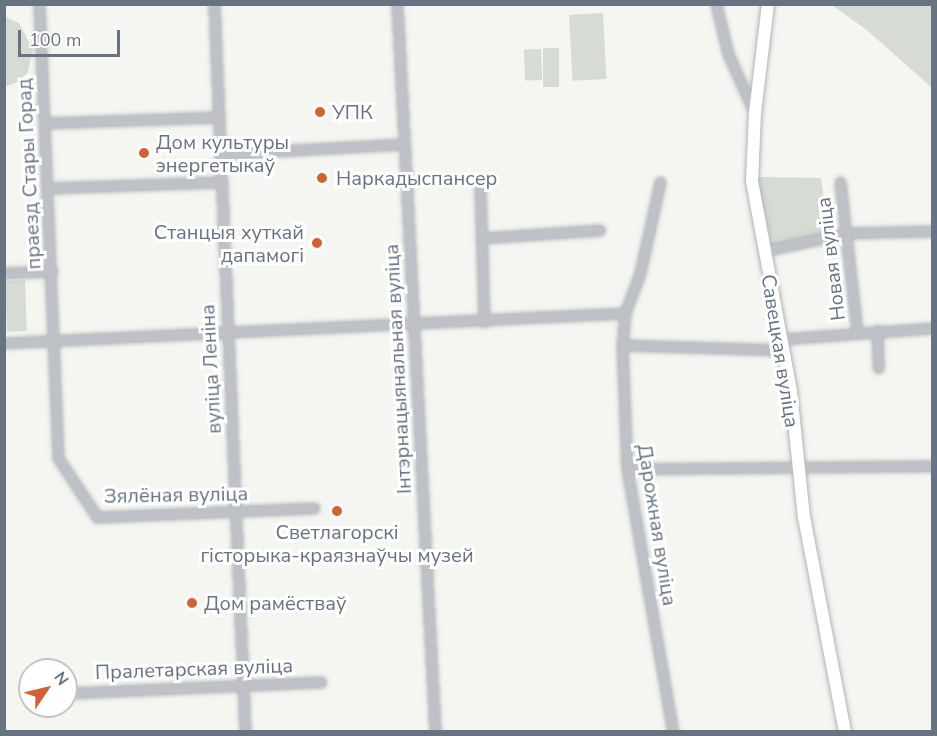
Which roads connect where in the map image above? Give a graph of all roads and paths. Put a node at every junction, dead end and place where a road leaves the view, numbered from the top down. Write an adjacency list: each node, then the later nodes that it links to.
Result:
1 (39, 4): 8 (street, праезд Стары Горад)
2 (214, 4): 7 (street, вуліца Леніна)
3 (397, 4): 9 (street, Інтэрнацыянальная вуліца)
4 (716, 4): 6 (street)
5 (768, 4): 6 (main road, Савецкая вуліца)
6 (755, 113): 20 (main road, Савецкая вуліца)
7 (219, 117): 8 (street); 10 (street, вуліца Леніна)
8 (45, 123): 15 (street, праезд Стары Горад)
9 (405, 144): 10 (street); 25 (street, Інтэрнацыянальная вуліца)
10 (220, 154): 11 (street, вуліца Леніна)
11 (221, 182): 15 (street); 29 (street, вуліца Леніна)
12 (660, 182): 23 (street, Дарожная вуліца)
13 (840, 182): 18 (street, Новая вуліца)
14 (480, 187): 19 (street)
15 (48, 188): 21 (street, праезд Стары Горад)
16 (600, 230): 19 (street)
17 (933, 231): 18 (street)
18 (846, 232): 20 (street); 28 (street, Новая вуліца)
19 (481, 238): 24 (street)
20 (763, 251): 33 (main road, Савецкая вуліца)
21 (52, 271): 22 (street); 30 (street, праезд Стары Горад)
22 (4, 273)
23 (626, 313): 24 (street); 32 (street, Дарожная вуліца)
24 (484, 322): 25 (street)
25 (413, 325): 29 (street); 45 (street, Інтэрнацыянальная вуліца)
26 (933, 328): 27 (street, Новая вуліца)
27 (877, 330): 28 (street, Новая вуліца); 34 (street, Новая вуліца)
28 (857, 331): 33 (street, Новая вуліца)
29 (227, 334): 30 (street); 40 (street, вуліца Леніна)
30 (55, 341): 31 (street); 35 (street, праезд Стары Горад)
31 (4, 344)
32 (622, 345): 33 (street, Новая вуліца); 38 (street, Дарожная вуліца)
33 (783, 345): 37 (main road, Савецкая вуліца)
34 (878, 368)
35 (55, 433): 40 (street, Зялёная вуліца)
36 (933, 466): 37 (street)
37 (796, 468): 38 (street); 47 (main road, Савецкая вуліца)
38 (627, 469): 46 (street, Дарожная вуліца)
39 (314, 508): 40 (street, Зялёная вуліца)
40 (235, 512): 42 (street, вуліца Леніна)
41 (321, 682): 42 (street, Пралетарская вуліца)
42 (243, 685): 43 (street, Пралетарская вуліца); 44 (street, вуліца Леніна)
43 (78, 693)
44 (245, 732)
45 (435, 732)
46 (674, 732)
47 (844, 732)

